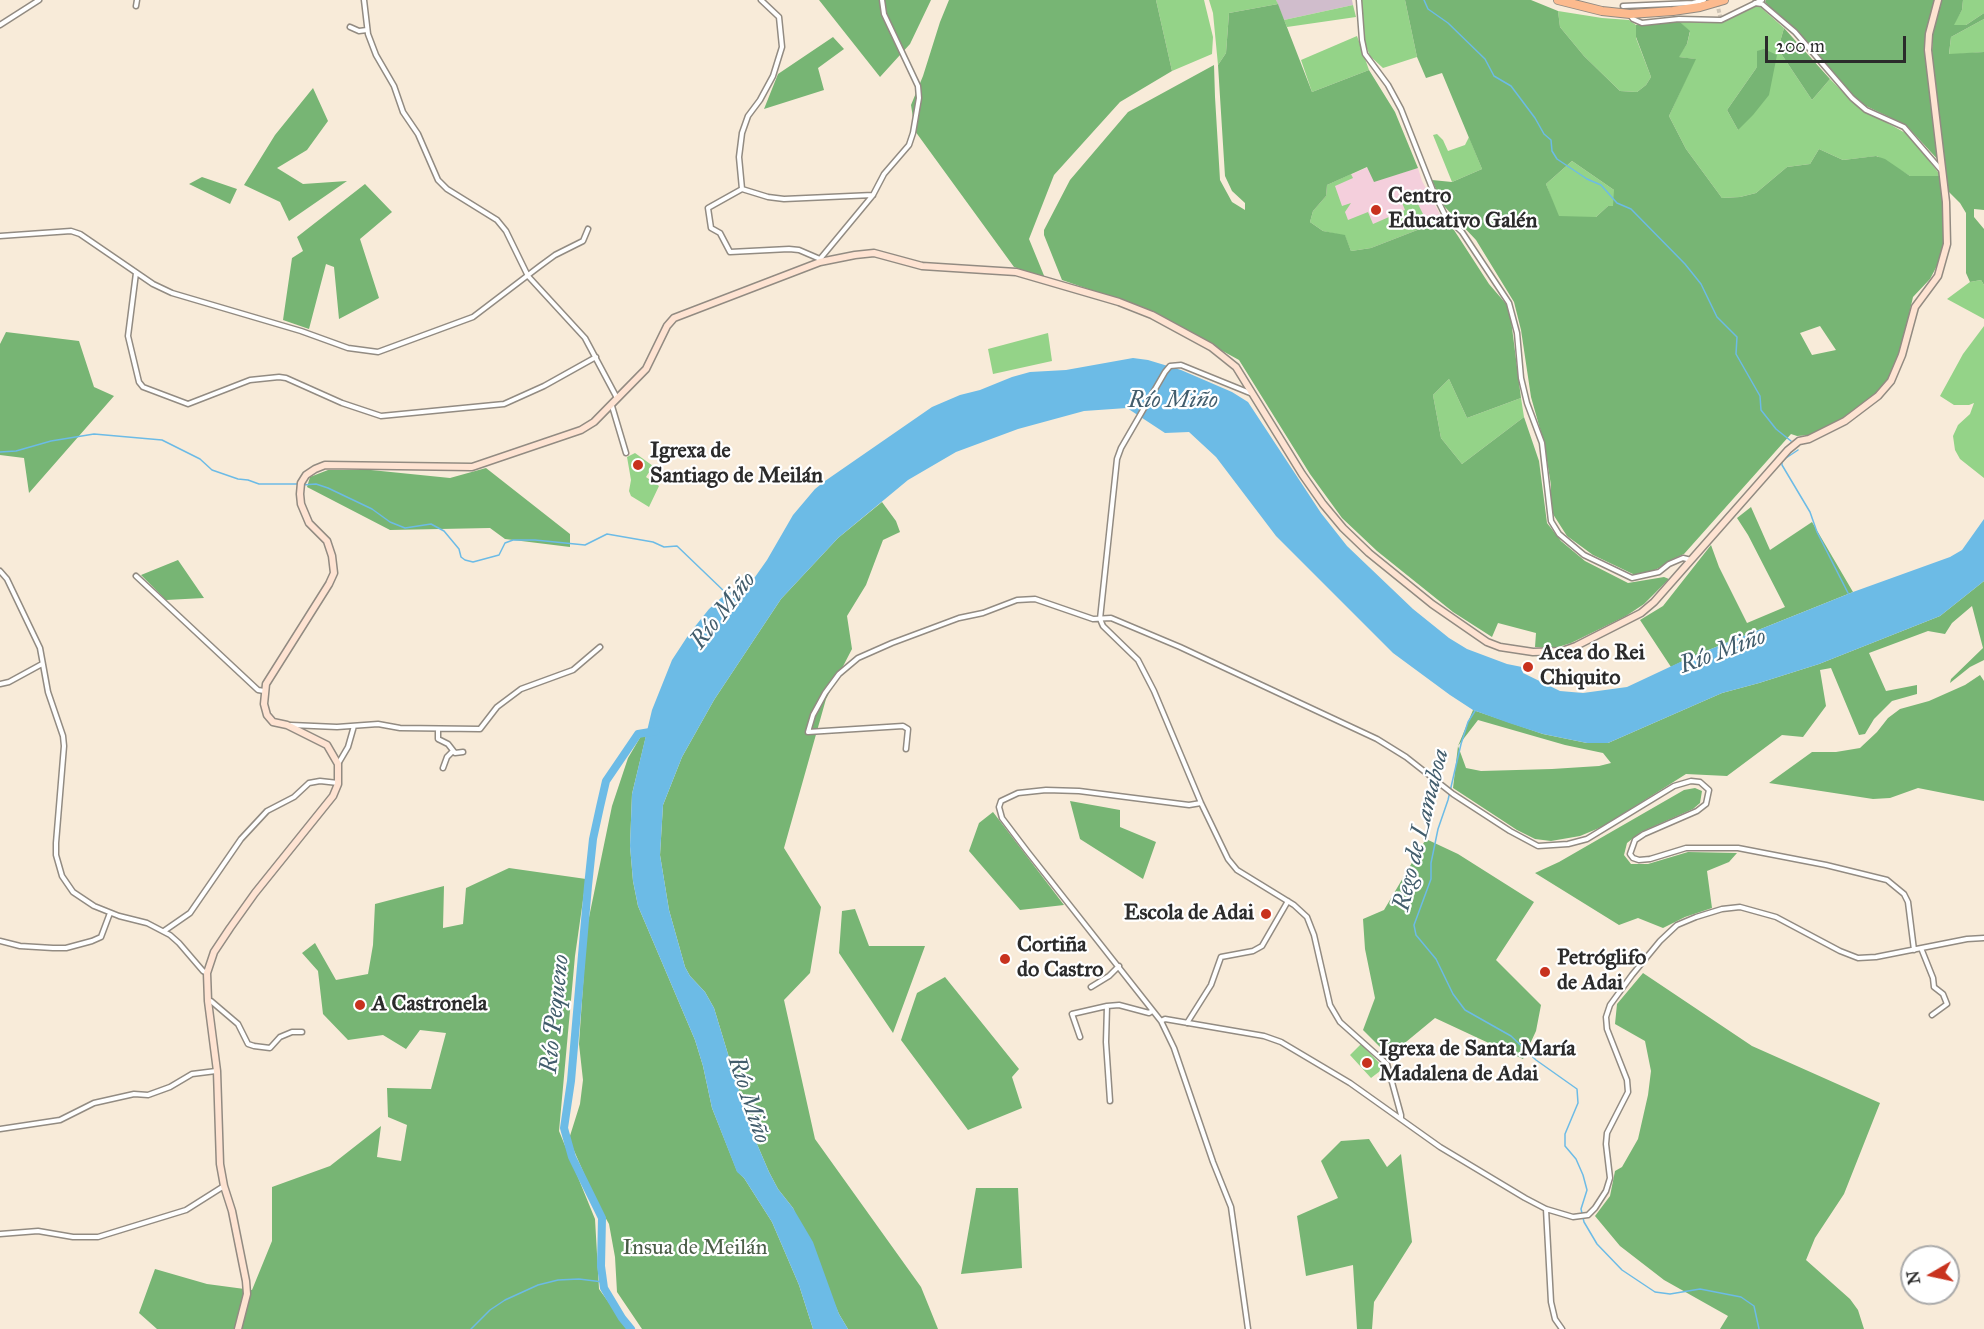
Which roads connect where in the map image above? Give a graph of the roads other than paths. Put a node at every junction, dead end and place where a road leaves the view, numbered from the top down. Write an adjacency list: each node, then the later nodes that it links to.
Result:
1 (39, 0): 17 (street)
2 (137, 0): 14 (street)
3 (364, 0): 19 (street)
4 (761, 0): 21 (street)
5 (882, 0): 22 (street)
6 (1359, 0): 33 (street)
7 (1558, 0): 15 (highway)
8 (1620, 0): 15 (street)
9 (1704, 0): 15 (street)
10 (1724, 0): 16 (highway)
11 (1762, 0): 13 (street)
12 (1938, 0): 20 (street)
13 (1755, 3): 16 (street); 20 (street)
14 (136, 6)
15 (1622, 9): 16 (highway)
16 (1630, 14)
17 (0, 26)
18 (350, 27): 19 (street)
19 (367, 30): 27 (street)
20 (1943, 173): 33 (street)
21 (742, 189): 22 (street); 25 (street)
22 (873, 195): 25 (street)
23 (588, 229): 27 (street)
24 (0, 236): 26 (street)
25 (820, 261): 29 (street); 30 (street)
26 (136, 273): 27 (street); 28 (street)
27 (528, 276): 28 (street)
28 (596, 357): 30 (street)
29 (1253, 394): 33 (street); 36 (street)
30 (618, 399): 31 (street)
31 (612, 406): 32 (street); 40 (street)
32 (626, 453)
33 (1691, 560)
34 (0, 571): 38 (street)
35 (136, 576): 40 (street)
36 (1100, 619): 44 (street); 50 (street); 57 (street)
37 (600, 647): 43 (street)
38 (42, 664): 39 (street); 52 (street)
39 (0, 684)
40 (264, 692): 41 (street)
41 (287, 725): 42 (street); 47 (street)
42 (354, 726): 43 (street); 47 (street)
43 (438, 729): 45 (street)
44 (906, 749)
45 (453, 751): 46 (street); 48 (street)
46 (463, 752)
47 (338, 764): 49 (street)
48 (443, 768)
49 (339, 784): 53 (street); 59 (street)
50 (1201, 803): 51 (street); 58 (street)
51 (1288, 901): 65 (street); 71 (street)
52 (110, 913): 53 (street); 55 (street)
53 (164, 931): 59 (street)
54 (1984, 938): 56 (street)
55 (0, 941)
56 (1921, 948): 57 (street); 64 (street)
57 (1914, 950): 76 (street)
58 (1119, 966): 60 (street); 63 (street)
59 (207, 973): 61 (street)
60 (1091, 987)
61 (208, 1001): 67 (street); 69 (street)
62 (1107, 1006): 63 (street); 68 (street); 70 (street)
63 (1152, 1011): 66 (street)
64 (1932, 1015)
65 (1187, 1023): 66 (street); 72 (street)
66 (1162, 1024): 79 (street)
67 (302, 1032)
68 (1080, 1037)
69 (217, 1071): 74 (street); 75 (street)
70 (1110, 1101)
71 (1400, 1108): 72 (street); 73 (street)
72 (1394, 1115): 73 (street)
73 (1401, 1119): 76 (street)
74 (0, 1129)
75 (224, 1186): 77 (street); 78 (street)
76 (1546, 1209): 80 (street)
77 (0, 1234)
78 (238, 1329)
79 (1248, 1329)
80 (1562, 1329)

